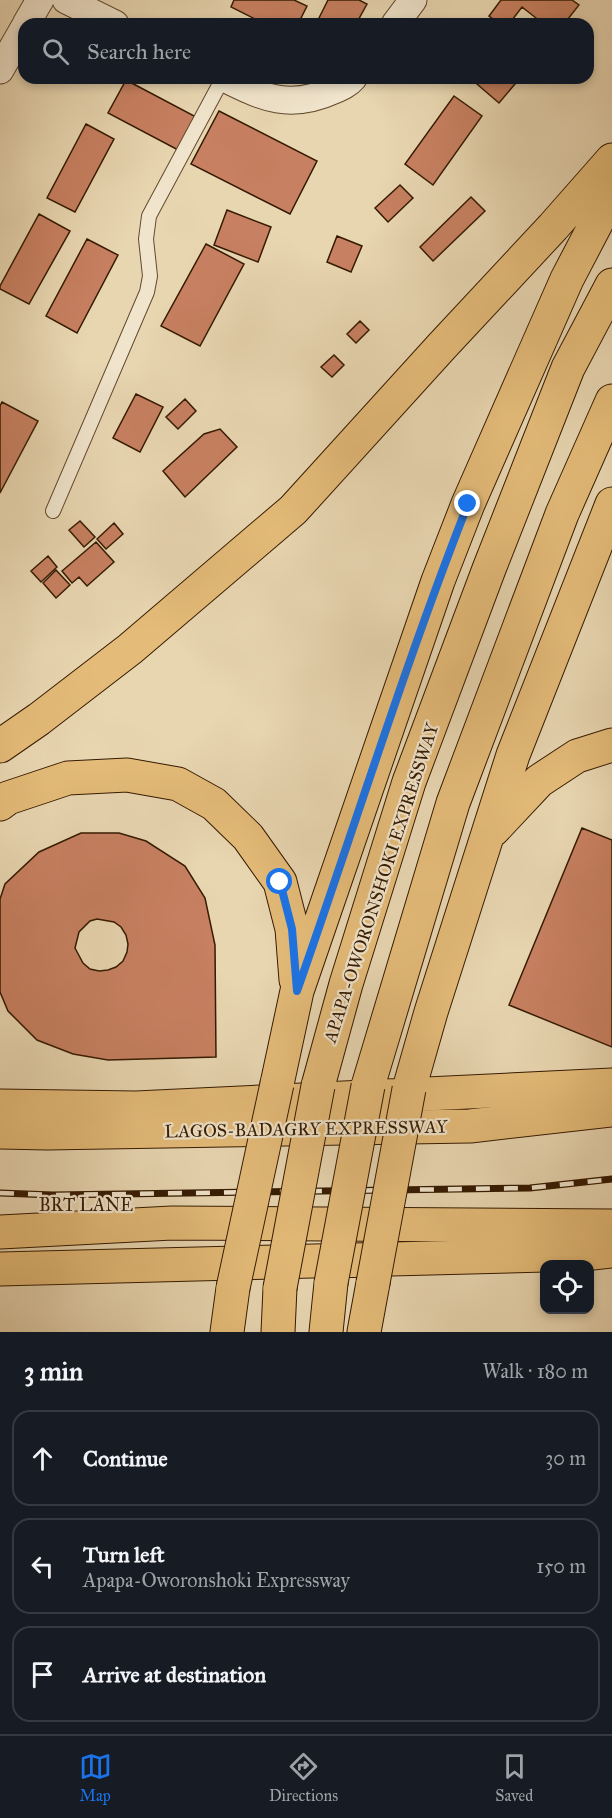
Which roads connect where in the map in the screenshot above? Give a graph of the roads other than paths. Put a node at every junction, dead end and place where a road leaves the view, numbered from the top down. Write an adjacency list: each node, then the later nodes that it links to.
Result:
1 (40, 0): 4 (street)
2 (66, 0): 5 (street)
3 (413, 0): 6 (street)
4 (30, 18)
5 (103, 18)
6 (400, 18)
7 (18, 38): 8 (street)
8 (0, 70)
9 (221, 84): 17 (lane)
10 (236, 84): 11 (street)
11 (348, 84)
12 (612, 160): 19 (main road)
13 (612, 193): 22 (main road)
14 (612, 285): 34 (main road, APAPA-OWORONSHOKI EXPRESSWAY, bridge)
15 (612, 401): 35 (main road, bridge)
16 (612, 504): 21 (main road)
17 (53, 511)
18 (612, 745): 21 (main road)
19 (0, 746)
20 (0, 804): 22 (main road)
21 (488, 836): 36 (main road, bridge)
22 (297, 991): 33 (main road, bridge)
23 (612, 1085): 24 (main road, LAGOS-BADAGRY EXPRESSWAY)
24 (0, 1106)
25 (612, 1110): 26 (main road, LAGOS-BADAGRY EXPRESSWAY)
26 (0, 1133)
27 (172, 1223): 28 (lane, BRT LANE); 29 (main road); 30 (main road)
28 (0, 1224)
29 (612, 1226)
30 (0, 1232)
31 (603, 1255): 32 (main road)
32 (0, 1269)
33 (227, 1332)
34 (278, 1332)
35 (326, 1332)
36 (364, 1332)

